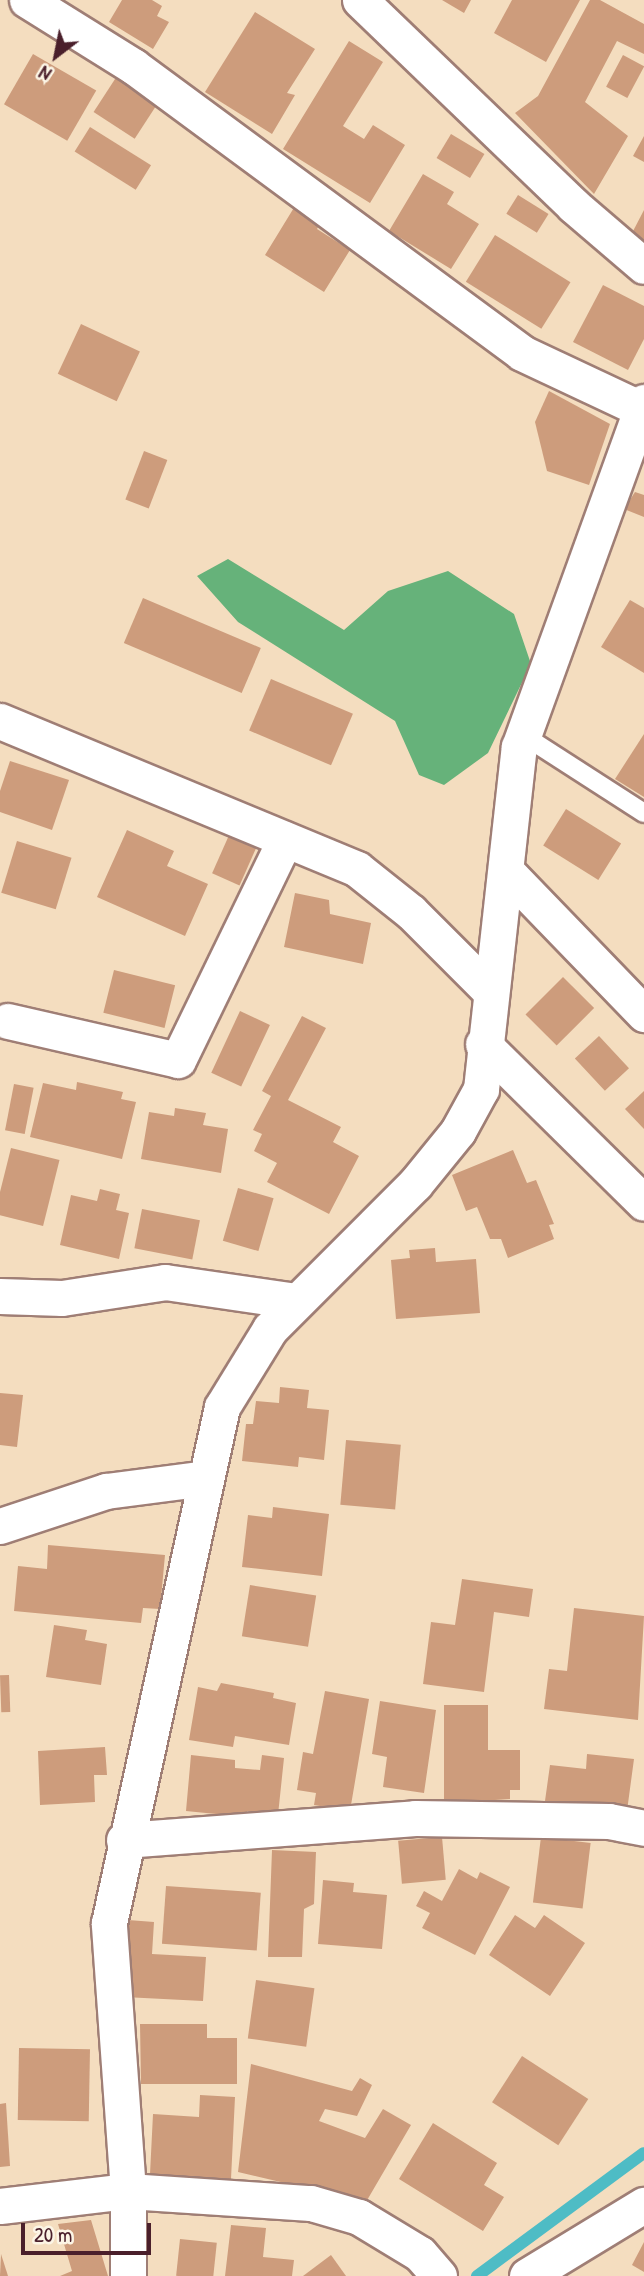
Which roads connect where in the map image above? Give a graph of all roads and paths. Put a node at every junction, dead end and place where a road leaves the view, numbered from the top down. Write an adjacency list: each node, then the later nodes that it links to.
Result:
1 (27, 0): 4 (street)
2 (360, 0): 3 (street)
3 (644, 266)
4 (641, 419): 6 (street)
5 (0, 720): 8 (street)
6 (523, 735): 7 (lane); 9 (street)
7 (644, 813)
8 (285, 840): 10 (street); 12 (street)
9 (506, 871): 10 (street); 11 (street)
10 (491, 992): 13 (street)
11 (644, 1014)
12 (8, 1021)
13 (483, 1044): 14 (street); 16 (street)
14 (644, 1203)
15 (0, 1296): 16 (street)
16 (295, 1301): 17 (street)
17 (206, 1478): 18 (street); 20 (street)
18 (0, 1526)
19 (644, 1828): 20 (street)
20 (124, 1840): 21 (street)
21 (128, 2191): 23 (street); 24 (street); 25 (street)
22 (644, 2205): 26 (street)
23 (0, 2206)
24 (128, 2276)
25 (439, 2276)
26 (527, 2276)

